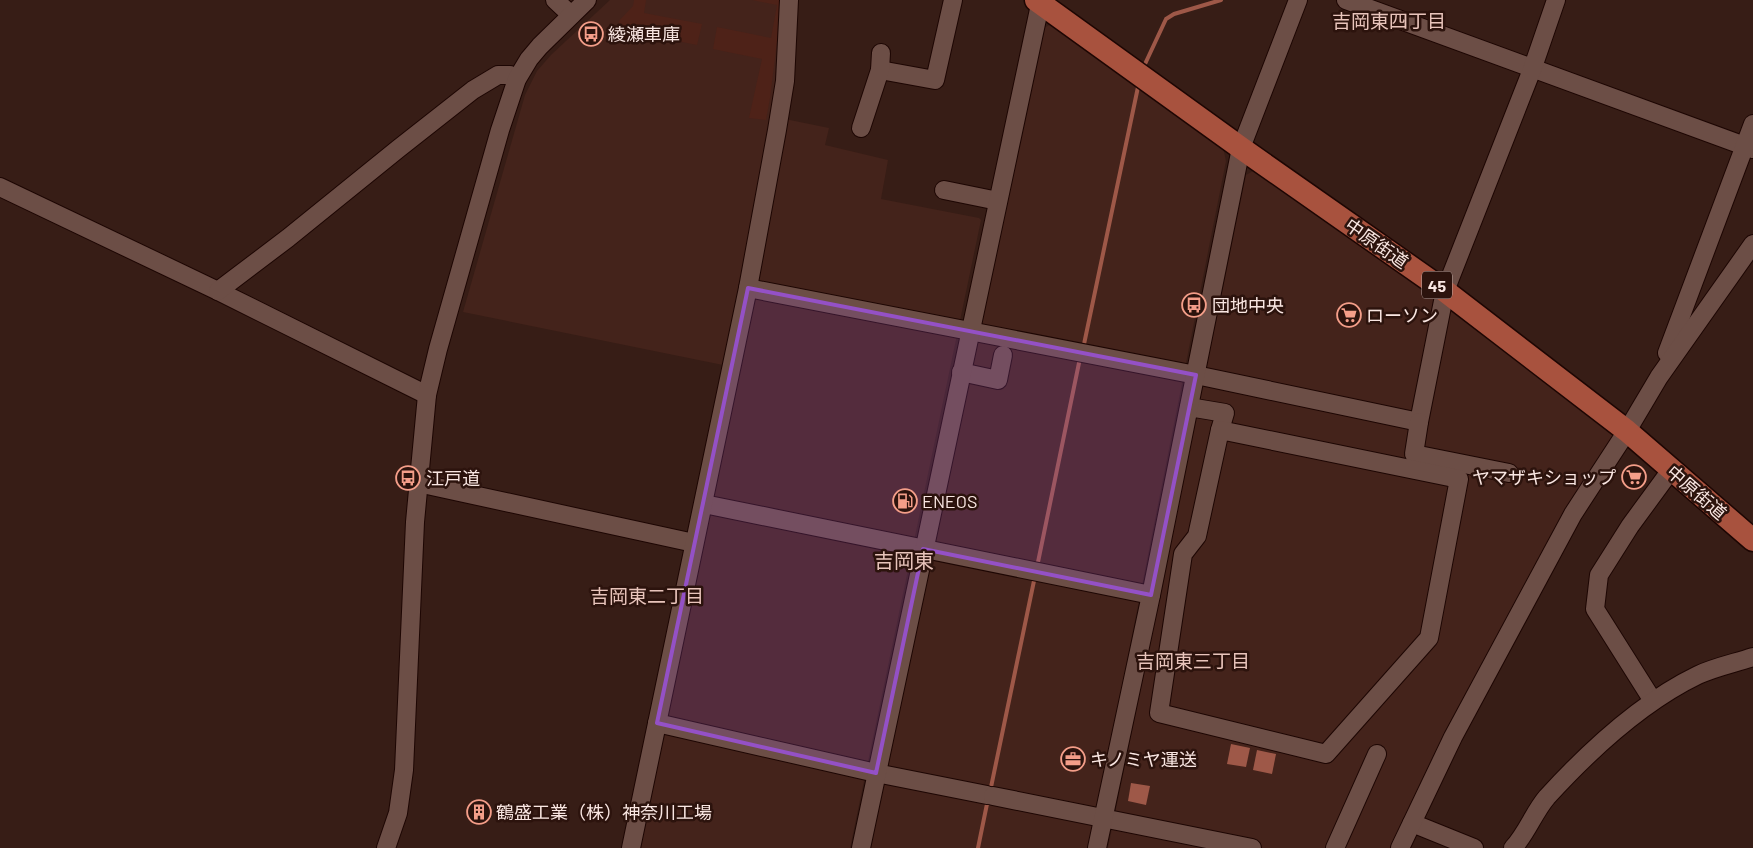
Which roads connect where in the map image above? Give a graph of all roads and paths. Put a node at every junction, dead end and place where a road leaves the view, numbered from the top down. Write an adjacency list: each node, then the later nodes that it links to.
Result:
1 (555, 0): 9 (street)
2 (587, 0): 9 (street)
3 (789, 0): 20 (street)
4 (953, 0): 13 (street)
5 (1298, 0): 15 (street)
6 (1346, 0): 10 (street)
7 (1556, 0): 10 (street)
8 (1039, 1): 15 (main road, 中原街道 / 45); 18 (street)
9 (571, 15): 11 (street)
10 (1532, 67): 14 (street); 22 (street)
11 (517, 79): 21 (street); 28 (street)
12 (1753, 124): 14 (street)
13 (861, 128)
14 (1749, 147): 27 (street)
15 (1241, 148): 22 (main road, 中原街道 / 45); 26 (street)
16 (0, 187): 21 (street)
17 (944, 190): 18 (street)
18 (998, 202): 23 (street)
19 (1753, 244): 27 (street)
20 (748, 288): 23 (street); 36 (street)
21 (218, 291): 28 (street)
22 (1444, 291): 30 (street); 32 (main road, 中原街道 / 45)
23 (971, 331): 25 (street); 26 (street)
24 (1003, 356): 25 (street)
25 (962, 372): 39 (street)
26 (1196, 375): 29 (street); 30 (street)
27 (1658, 377): 32 (street)
28 (428, 395): 35 (street)
29 (1189, 407): 31 (street); 40 (street)
30 (1419, 422): 34 (street)
31 (1220, 430): 31 (street)
32 (1627, 431): 33 (main road, 中原街道 / 45); 47 (street)
33 (1671, 470): 37 (main road, 中原街道 / 45); 42 (street)
34 (1509, 473)
35 (418, 483): 38 (street); 49 (street)
36 (704, 504): 38 (street); 39 (street)
37 (1753, 540)
38 (694, 543): 43 (street)
39 (923, 549): 40 (street); 45 (street)
40 (1151, 595): 46 (street)
41 (1753, 657): 42 (street)
42 (1653, 701): 48 (street)
43 (657, 723): 45 (street); 50 (street)
44 (1377, 754): 54 (street)
45 (876, 773): 46 (street); 51 (street)
46 (1104, 818): 52 (street); 53 (street)
47 (1412, 823): 55 (street); 56 (street)
48 (1521, 844)
49 (386, 848)
50 (631, 848)
51 (860, 848)
52 (1097, 848)
53 (1252, 848)
54 (1335, 848)
55 (1400, 848)
56 (1474, 848)

